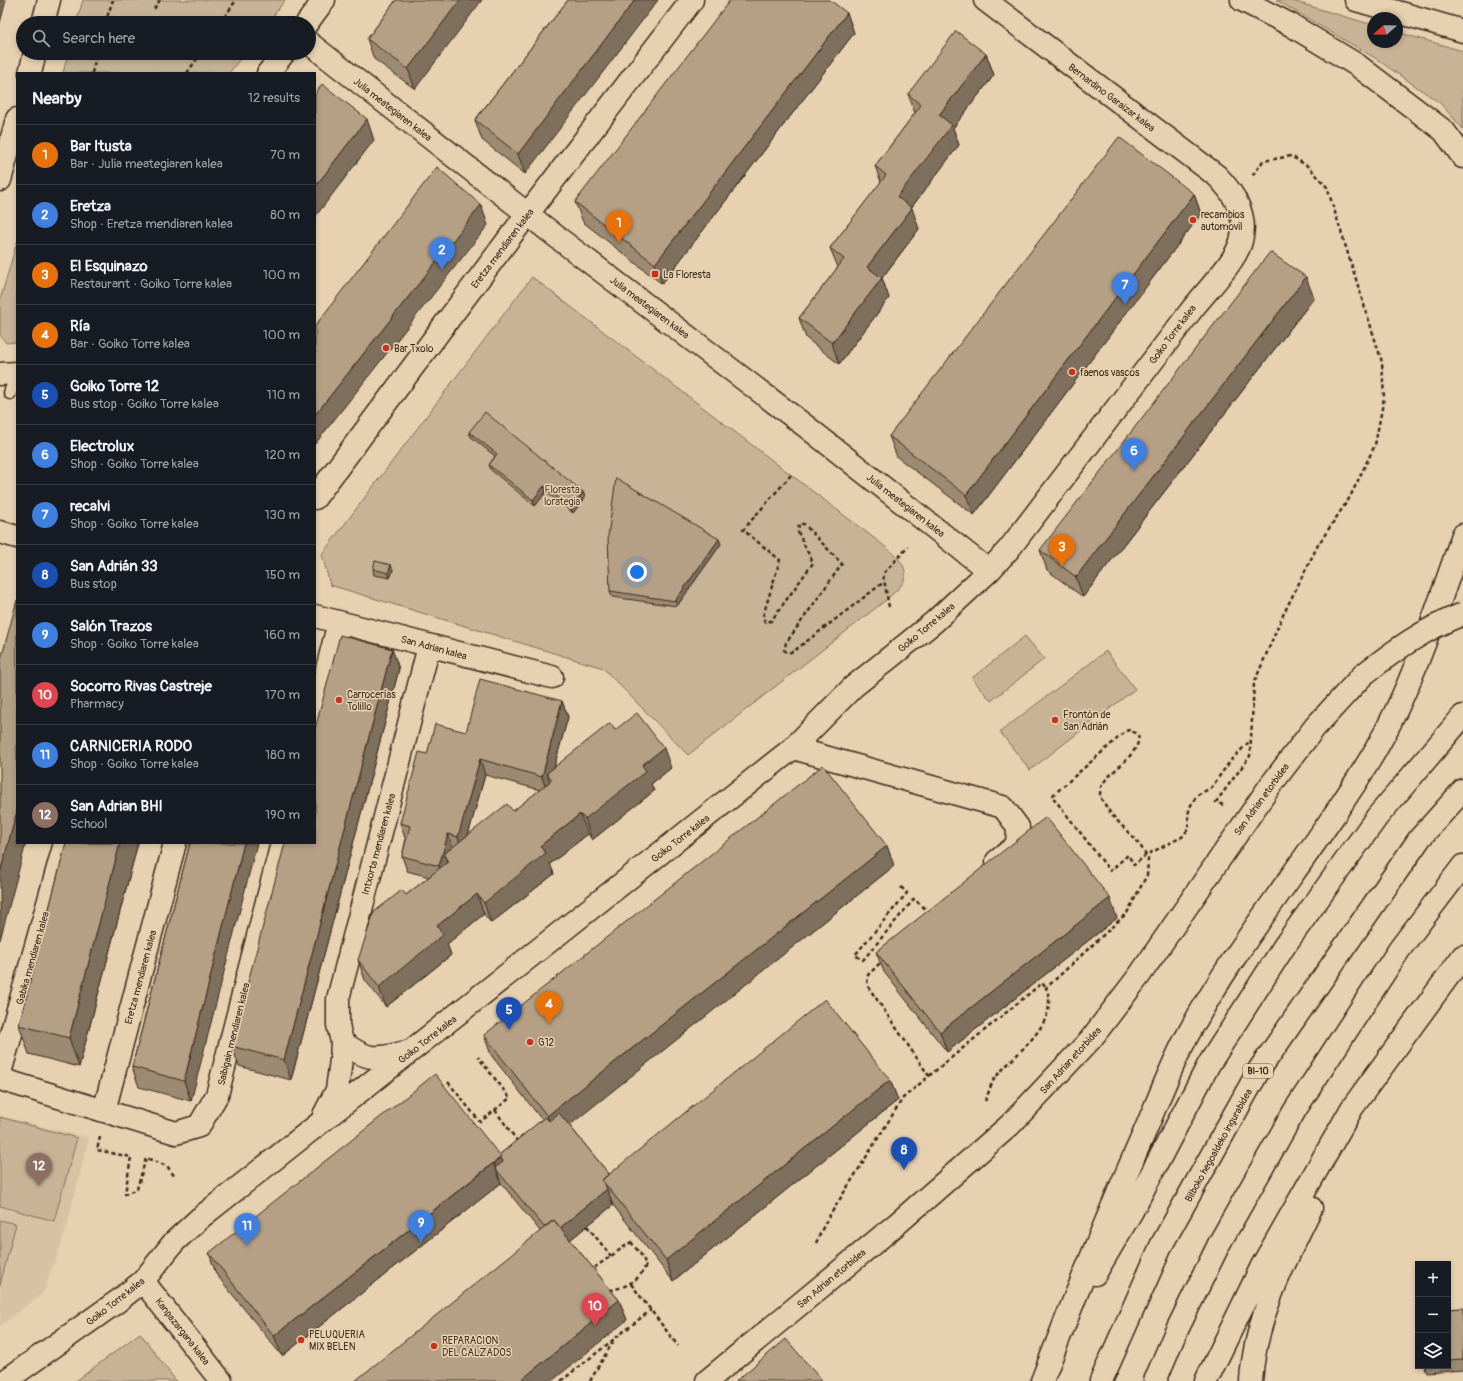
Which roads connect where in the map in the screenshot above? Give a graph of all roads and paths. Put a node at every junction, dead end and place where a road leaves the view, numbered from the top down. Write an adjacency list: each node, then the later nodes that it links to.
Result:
1 (49, 0): 11 (main road)
2 (113, 0): 12 (path)
3 (160, 0): 10 (path)
4 (236, 0): 13 (path)
5 (324, 0): 14 (main road)
6 (692, 0): 31 (main road, Eretza mendiaren kalea)
7 (985, 0): 30 (main road, Bernardino Garaizar kalea)
8 (1242, 0): 27 (main road)
9 (1356, 0): 15 (main road)
10 (154, 9)
11 (45, 16)
12 (107, 16)
13 (226, 16)
14 (311, 16)
15 (1463, 31)
16 (316, 48): 31 (main road, Julia meategiaren kalea)
17 (33, 60): 21 (main road)
18 (95, 60): 22 (path)
19 (196, 60): 23 (path)
20 (278, 60): 24 (main road)
21 (30, 72)
22 (92, 72)
23 (188, 72)
24 (269, 72)
25 (16, 121): 26 (main road)
26 (4, 148): 29 (main road)
27 (1463, 157)
28 (1252, 176): 50 (path)
29 (0, 180)
30 (1235, 198): 40 (main road, Goiko Torre kalea)
31 (528, 213): 35 (main road, Eretza mendiaren kalea); 40 (main road, Julia meategiaren kalea)
32 (0, 374): 33 (main road)
33 (14, 380)
34 (791, 474): 41 (path)
35 (316, 497)
36 (0, 532): 38 (main road)
37 (1463, 534): 87 (main road)
38 (16, 537)
39 (908, 547): 41 (path)
40 (989, 571): 51 (main road, Goiko Torre kalea)
41 (884, 582): 42 (path)
42 (889, 607)
43 (1463, 614): 93 (main road, San Adrian etorbidea, bridge)
44 (316, 616): 45 (main road, San Adrian kalea)
45 (340, 622): 46 (main road, San Adrian kalea); 48 (main road)
46 (429, 646): 47 (main road, San Adrian kalea); 65 (main road, Intxorta mendiaren kalea)
47 (552, 677)
48 (316, 712)
49 (1463, 716): 87 (main road)
50 (1251, 740): 53 (path); 57 (path)
51 (793, 748): 59 (main road); 66 (main road, Goiko Torre kalea)
52 (1463, 790): 95 (main road, Bilboko hegoaldeko ingurabidea / BI-10)
53 (1223, 806)
54 (65, 844): 68 (main road, Gabika mendiaren kalea)
55 (175, 844): 75 (main road, Eretza mendiaren kalea)
56 (282, 844): 75 (main road, Saibigain mendiaren kalea)
57 (1146, 855): 57 (path); 64 (path)
58 (1463, 866): 96 (main road)
59 (980, 874)
60 (901, 886): 61 (path)
61 (931, 914)
62 (888, 955): 69 (path)
63 (1463, 956): 73 (main road)
64 (1046, 988): 69 (path); 72 (path)
65 (342, 1042): 66 (main road); 76 (main road, Intxorta mendiaren kalea)
66 (413, 1050): 76 (main road, Goiko Torre kalea)
67 (478, 1057): 74 (path)
68 (0, 1073)
69 (929, 1076): 81 (path)
70 (0, 1079): 75 (main road, Saibigain mendiaren kalea)
71 (448, 1082): 74 (path)
72 (985, 1101)
73 (1352, 1108): 97 (main road); 98 (main road)
74 (495, 1110): 78 (path)
75 (104, 1111)
76 (322, 1120): 83 (main road, Goiko Torre kalea)
77 (100, 1138): 79 (path)
78 (522, 1146)
79 (175, 1177)
80 (587, 1226): 82 (path)
81 (816, 1243)
82 (611, 1256): 84 (path); 84 (path)
83 (144, 1281): 89 (main road, Goiko Torre kalea); 90 (main road, Kanpazargana kalea)
84 (631, 1284): 85 (path)
85 (651, 1310): 86 (path); 88 (path)
86 (615, 1338): 91 (path); 92 (path)
87 (1058, 1338): 94 (main road)
88 (678, 1346)
89 (4, 1381)
90 (221, 1381)
91 (561, 1381)
92 (590, 1381)
93 (707, 1381)
94 (1042, 1381)
95 (1101, 1381)
96 (1154, 1381)
97 (1206, 1381)
98 (1251, 1381)

